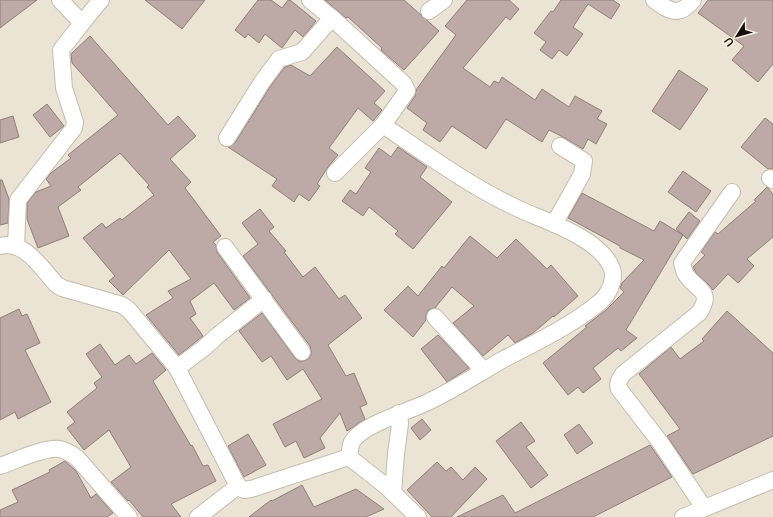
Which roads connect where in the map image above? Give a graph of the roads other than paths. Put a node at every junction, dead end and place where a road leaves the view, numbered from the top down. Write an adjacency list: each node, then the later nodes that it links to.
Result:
1 (60, 0): 9 (street)
2 (101, 0): 9 (street)
3 (310, 0): 8 (street)
4 (444, 0): 7 (street)
5 (654, 0): 6 (street)
6 (693, 0)
7 (429, 11)
8 (332, 18): 10 (street); 11 (street)
9 (82, 23): 16 (street)
10 (383, 124): 13 (street); 15 (street)
11 (227, 138)
12 (560, 146): 15 (street)
13 (335, 173)
14 (732, 192): 29 (street)
15 (554, 224): 22 (street)
16 (8, 246): 21 (street)
17 (225, 247): 18 (street)
18 (264, 299): 20 (street); 21 (street)
19 (435, 317): 22 (street)
20 (302, 352)
21 (177, 368): 27 (street)
22 (484, 371): 23 (street)
23 (399, 414): 24 (street); 28 (street)
24 (349, 457): 27 (street); 28 (street)
25 (0, 466): 30 (street)
26 (773, 480): 29 (street)
27 (238, 486): 31 (street)
28 (393, 493): 32 (street)
29 (704, 508): 33 (street)
30 (129, 517)
31 (198, 517)
32 (418, 517)
33 (683, 517)

